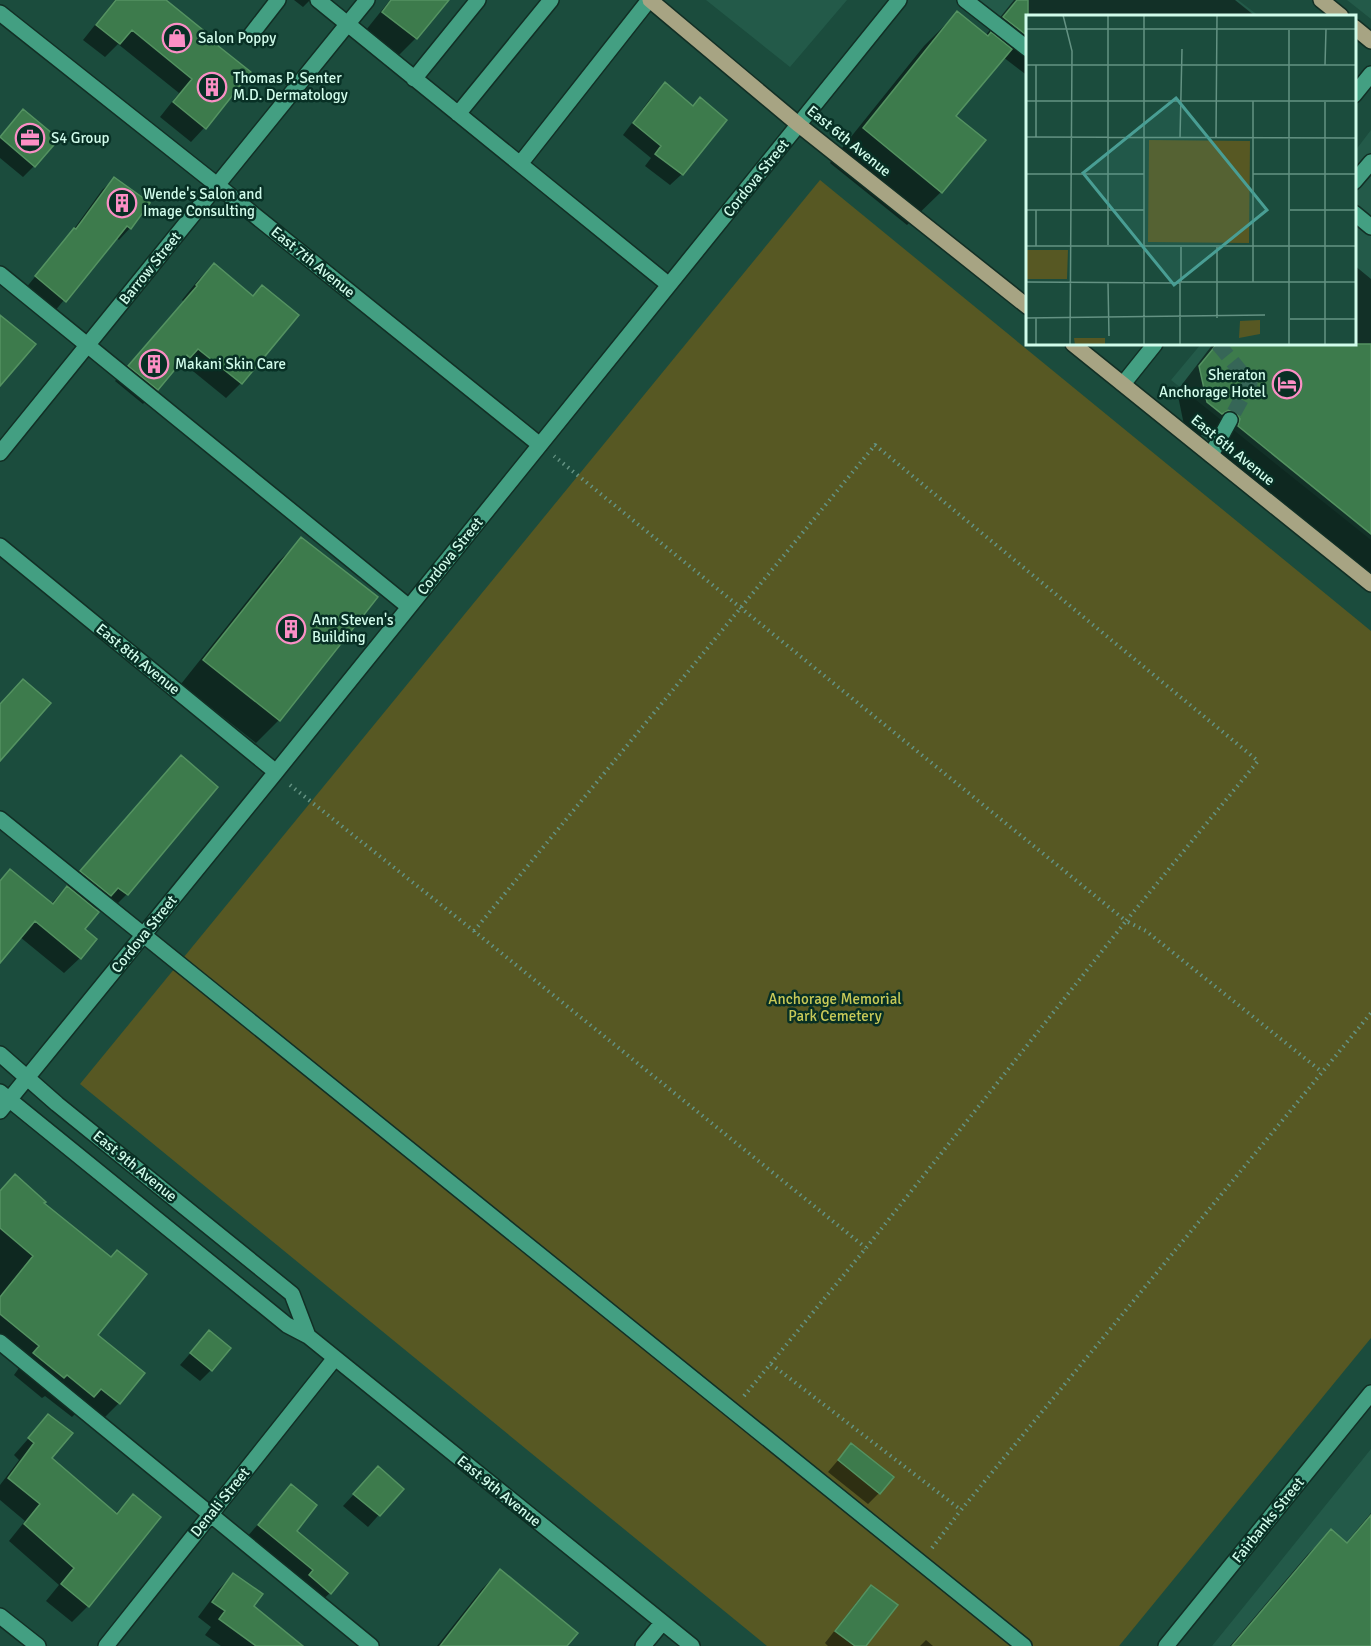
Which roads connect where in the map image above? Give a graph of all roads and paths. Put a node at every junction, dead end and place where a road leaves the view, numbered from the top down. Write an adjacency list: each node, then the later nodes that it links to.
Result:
1 (278, 0): 14 (street)
2 (318, 0): 12 (street)
3 (368, 0): 12 (street, Barrow Street)
4 (478, 0): 18 (street)
5 (551, 0): 20 (street)
6 (649, 0): 21 (main road, East 6th Avenue); 23 (street)
7 (899, 0): 21 (street, Cordova Street)
8 (965, 0): 16 (street)
9 (1321, 0): 11 (main road)
10 (0, 13): 25 (street, East 7th Avenue)
11 (1340, 15)
12 (348, 24): 18 (street); 25 (street, Barrow Street)
13 (1356, 29): 15 (main road)
14 (250, 36)
15 (1371, 41)
16 (1026, 47)
17 (1371, 74): 19 (street)
18 (414, 79): 20 (street)
19 (1356, 93)
20 (458, 114): 23 (street)
21 (799, 125): 29 (street, Cordova Street); 30 (main road, East 6th Avenue)
22 (1371, 162): 24 (street)
23 (520, 164): 29 (street)
24 (1356, 180)
25 (217, 185): 31 (street, Barrow Street); 36 (street, East 7th Avenue)
26 (1356, 215): 27 (street)
27 (1371, 227)
28 (0, 274): 31 (street)
29 (669, 285): 36 (street, Cordova Street)
30 (1026, 306)
31 (88, 345): 37 (street, Barrow Street); 41 (street)
32 (1074, 345): 34 (main road, East 6th Avenue)
33 (1154, 345): 34 (street)
34 (1123, 384): 38 (main road, East 6th Avenue)
35 (1230, 420): 38 (street)
36 (540, 445): 41 (street, Cordova Street); 42 (path)
37 (0, 453)
38 (1211, 456): 40 (main road, East 6th Avenue)
39 (0, 546): 43 (street, East 8th Avenue)
40 (1371, 584)
41 (409, 607): 43 (street, Cordova Street)
42 (740, 608): 45 (path); 45 (path); 46 (path)
43 (276, 772): 46 (path); 47 (street, Cordova Street)
44 (0, 819): 47 (street)
45 (1126, 921): 50 (path); 53 (path)
46 (474, 931): 53 (path)
47 (143, 935): 51 (street, Cordova Street); 59 (street)
48 (1371, 1013): 50 (path)
49 (0, 1054): 51 (street, East 9th Avenue)
50 (1322, 1072): 60 (path)
51 (27, 1077): 52 (street, Cordova Street); 54 (street, East 9th Avenue)
52 (3, 1101): 54 (street, East 9th Avenue)
53 (866, 1248): 57 (path)
54 (308, 1336): 56 (street, East 9th Avenue)
55 (0, 1342): 61 (street)
56 (335, 1358): 61 (street, Denali Street); 64 (street, East 9th Avenue)
57 (771, 1364): 59 (path); 60 (path)
58 (1371, 1393): 71 (street, Fairbanks Street)
59 (732, 1411): 62 (street)
60 (961, 1510): 62 (path)
61 (210, 1515): 66 (street, Denali Street); 67 (street)
62 (921, 1563): 70 (street)
63 (0, 1616): 65 (street)
64 (662, 1623): 68 (street); 69 (street, East 9th Avenue)
65 (38, 1646)
66 (106, 1646)
67 (371, 1646)
68 (643, 1646)
69 (692, 1646)
70 (1024, 1646)
71 (1166, 1646)

